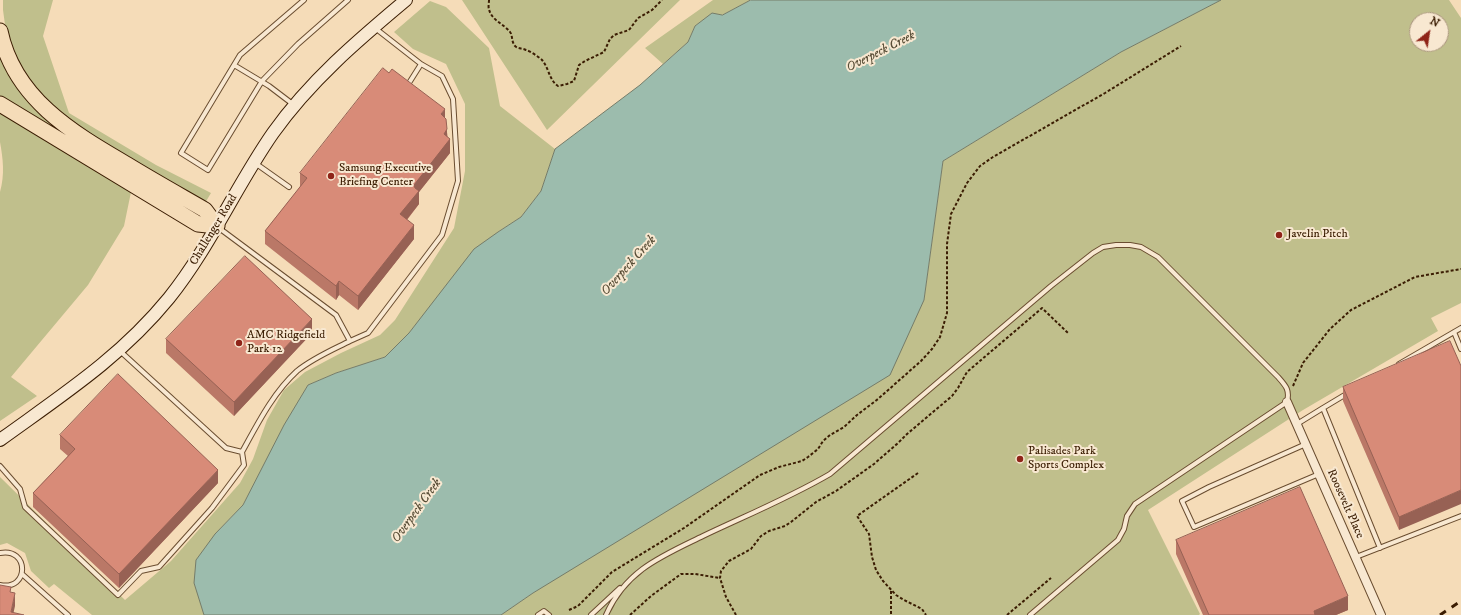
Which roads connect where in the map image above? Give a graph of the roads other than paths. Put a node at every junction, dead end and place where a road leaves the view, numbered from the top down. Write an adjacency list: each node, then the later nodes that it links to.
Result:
1 (304, 0): 6 (lane)
2 (348, 0): 8 (lane)
3 (406, 0): 4 (main road, Challenger Road)
4 (373, 27): 7 (lane); 11 (main road, Challenger Road)
5 (0, 31): 14 (highway)
6 (234, 64): 8 (lane); 8 (lane)
7 (421, 64): 9 (lane); 17 (lane)
8 (262, 81): 11 (lane)
9 (409, 83)
10 (0, 104): 14 (highway)
11 (294, 106): 12 (main road, Challenger Road)
12 (254, 162): 13 (lane); 14 (main road, Challenger Road)
13 (289, 187)
14 (217, 226): 17 (lane); 19 (main road, Challenger Road)
15 (1461, 328): 16 (lane)
16 (1454, 332): 18 (lane); 20 (lane)
17 (350, 341): 27 (lane)
18 (1461, 349)
19 (120, 350): 25 (main road, Challenger Road); 27 (lane)
20 (1392, 368)
21 (1351, 392): 23 (lane)
22 (1288, 398): 24 (street, Roosevelt Place); 36 (lane); 42 (lane)
23 (1323, 408): 24 (lane); 31 (lane)
24 (1297, 424): 26 (street, Roosevelt Place)
25 (0, 440)
26 (1306, 444): 29 (street, Roosevelt Place); 29 (lane)
27 (242, 452): 28 (lane)
28 (0, 466)
29 (1319, 474): 33 (street, Roosevelt Place)
30 (1461, 516): 31 (lane)
31 (1380, 548): 33 (lane)
32 (0, 553): 34 (lane)
33 (1356, 557): 43 (street, Roosevelt Place)
34 (22, 574): 35 (lane); 37 (lane)
35 (0, 585)
36 (622, 587): 40 (lane); 41 (lane)
37 (68, 615)
38 (538, 615): 39 (lane)
39 (549, 615)
40 (591, 615)
41 (606, 615)
42 (1030, 615)
43 (1381, 615)

